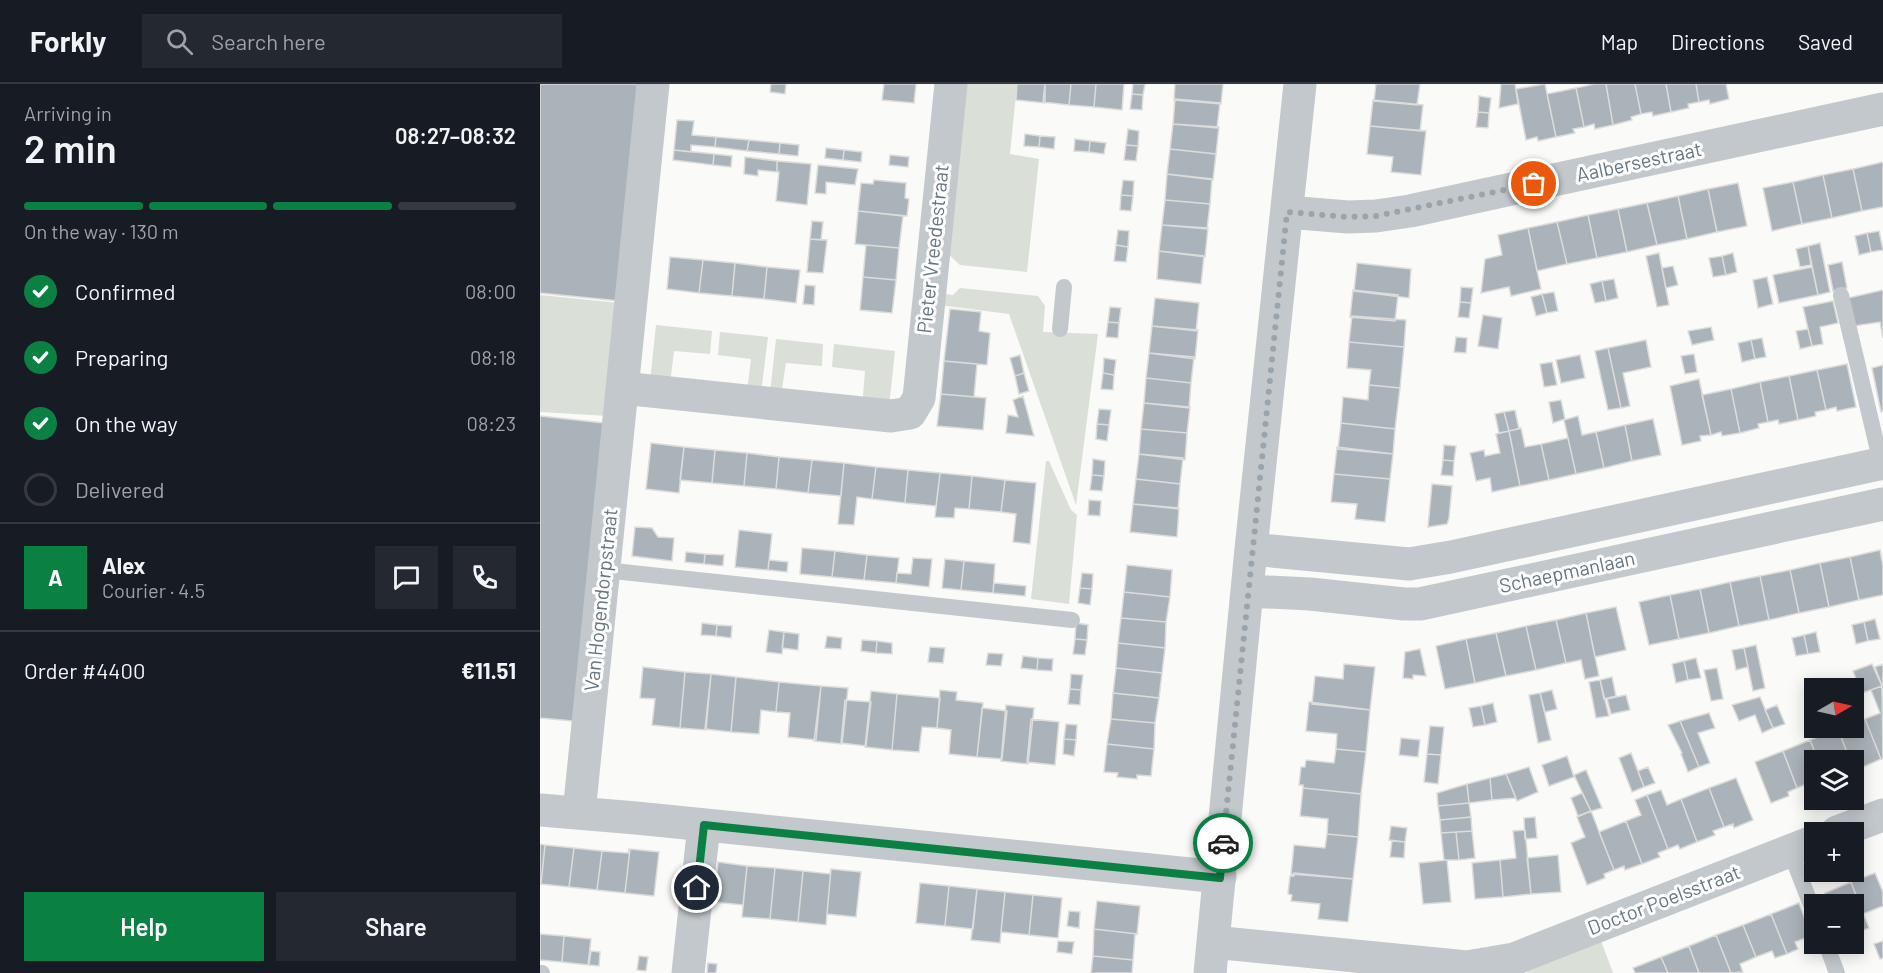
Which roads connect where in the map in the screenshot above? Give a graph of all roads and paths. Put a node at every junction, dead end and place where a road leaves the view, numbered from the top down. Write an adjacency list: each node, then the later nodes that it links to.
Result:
1 (653, 84): 9 (street, Van Hogendorpstraat)
2 (951, 84): 9 (street, Pieter Vreedestraat)
3 (1300, 84): 5 (street)
4 (1883, 109): 5 (street, Aalbersestraat)
5 (1287, 212): 12 (street)
6 (1064, 287): 8 (lane)
7 (1841, 295): 10 (lane)
8 (1060, 329)
9 (622, 388): 13 (street, Van Hogendorpstraat)
10 (1882, 463): 12 (street, Schaepmanlaan)
11 (1883, 504): 14 (street, Schaepmanlaan)
12 (1251, 549): 14 (street)
13 (604, 570): 15 (lane); 17 (street, Van Hogendorpstraat)
14 (1247, 591): 22 (street)
15 (1072, 620)
16 (540, 810): 17 (street)
17 (579, 813): 20 (street)
18 (1883, 814): 19 (street)
19 (1863, 822)
20 (704, 825): 22 (street); 27 (street)
21 (1803, 846): 23 (lane); 26 (street, Doctor Poelsstraat)
22 (1220, 878): 25 (street)
23 (1811, 894)
24 (1830, 954): 28 (lane)
25 (1212, 958): 26 (street, Doctor Poelsstraat)
26 (1513, 966)
27 (688, 973)
28 (1837, 973)

